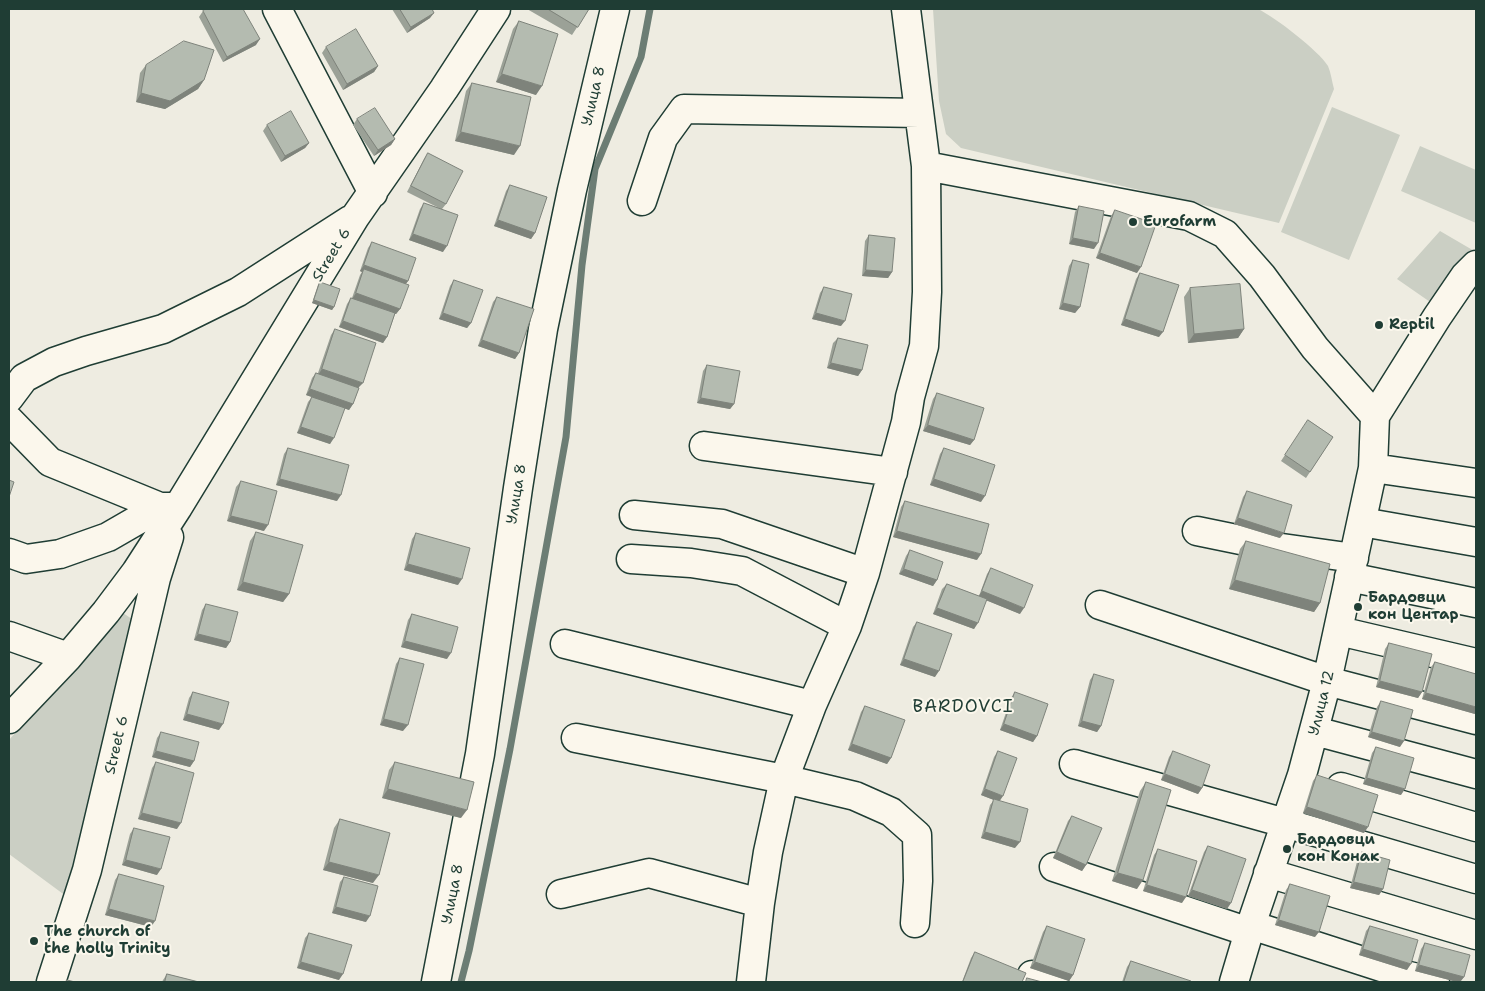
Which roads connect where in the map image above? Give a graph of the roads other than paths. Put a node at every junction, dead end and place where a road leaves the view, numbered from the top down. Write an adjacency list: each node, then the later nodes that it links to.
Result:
1 (277, 9): 7 (street)
2 (496, 9): 7 (street, Street 6)
3 (615, 9): 56 (street, Улица 8)
4 (906, 9): 5 (street)
5 (919, 113): 6 (street); 8 (street)
6 (926, 166): 12 (street); 16 (street)
7 (372, 193): 9 (street, Street 6)
8 (642, 201)
9 (356, 217): 11 (street); 18 (street, Street 6)
10 (1476, 265): 12 (street)
11 (9, 398)
12 (1375, 416): 15 (street, Улица 12)
13 (9, 420): 18 (street)
14 (704, 446): 16 (street)
15 (1373, 468): 17 (street); 20 (street, Улица 12)
16 (893, 472): 26 (street)
17 (1476, 483)
18 (169, 507): 23 (street); 33 (street, Street 6); 55 (street, Street 6)
19 (634, 515): 26 (street)
20 (1362, 522): 22 (street); 25 (street, Улица 12)
21 (1197, 531): 25 (street)
22 (1476, 542)
23 (9, 553)
24 (631, 559): 29 (street)
25 (1352, 568): 27 (street); 30 (street, Улица 12)
26 (865, 573): 29 (street)
27 (1476, 603)
28 (1100, 604): 35 (street)
29 (847, 626): 36 (street)
30 (1339, 631): 34 (street); 35 (street, Улица 12)
31 (9, 636): 33 (street)
32 (565, 644): 36 (street)
33 (68, 657): 37 (street, Street 6)
34 (1476, 663)
35 (1328, 681): 38 (street); 39 (street, Улица 12)
36 (812, 705): 44 (street)
37 (9, 719)
38 (1476, 720)
39 (1315, 731): 42 (street); 43 (street, Улица 12)
40 (576, 738): 44 (street)
41 (1074, 764): 45 (street)
42 (1476, 774)
43 (1302, 775): 45 (street, Улица 12); 46 (street)
44 (784, 778): 51 (street); 52 (street)
45 (1286, 823): 48 (street, Улица 12); 49 (street)
46 (1476, 827)
47 (1054, 867): 53 (street)
48 (1268, 873): 53 (street, Улица 12); 54 (street)
49 (1476, 879)
50 (561, 894): 51 (street)
51 (760, 903): 57 (street)
52 (915, 923)
53 (1250, 928): 58 (street, Улица 12); 59 (street)
54 (1476, 935)
55 (51, 982)
56 (436, 982)
57 (751, 982)
58 (1234, 982)
59 (1435, 982)

